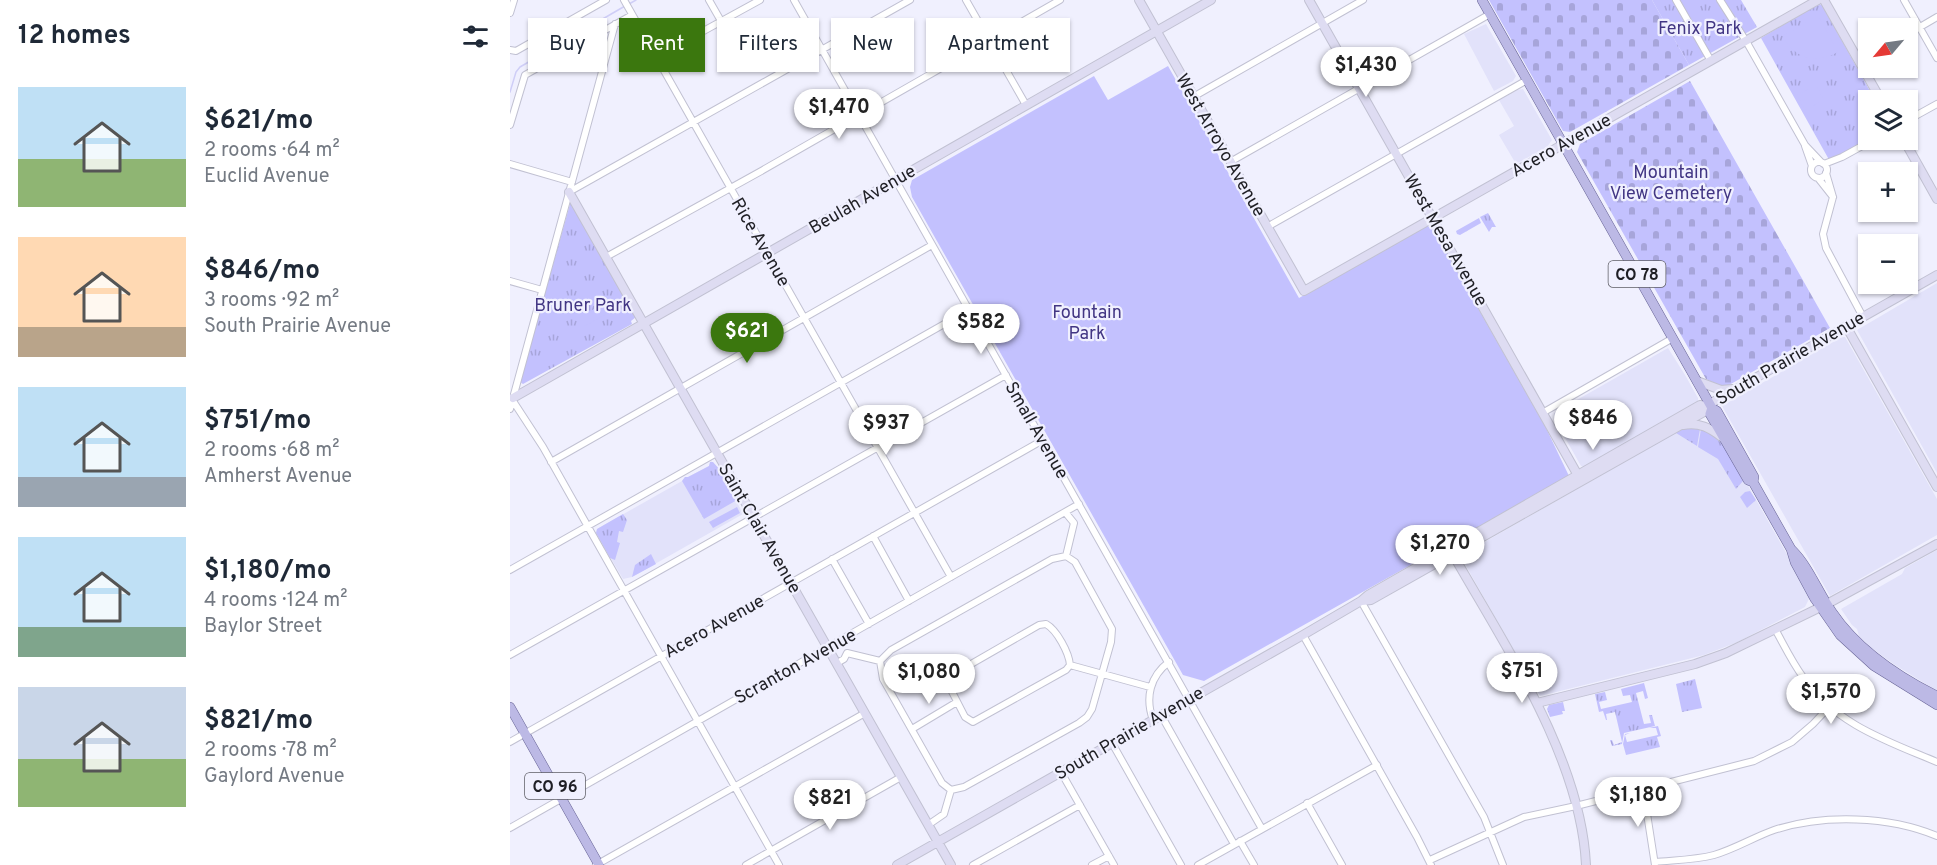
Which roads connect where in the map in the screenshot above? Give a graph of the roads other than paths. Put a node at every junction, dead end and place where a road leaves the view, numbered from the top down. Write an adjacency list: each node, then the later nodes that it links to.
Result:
1 (514, 0): 20 (street)
2 (606, 0): 34 (street)
3 (709, 0): 24 (street)
4 (760, 0): 25 (street)
5 (794, 0): 35 (street, Small Avenue)
6 (910, 0): 35 (street)
7 (966, 0): 26 (street)
8 (1060, 0): 27 (street)
9 (1139, 0): 32 (street, West Arroyo Avenue)
10 (1211, 0): 32 (street, Beulah Avenue)
11 (1309, 0): 29 (street, West Mesa Avenue)
12 (1363, 0): 29 (street)
13 (1482, 0): 21 (main road, CO 78)
14 (1676, 0): 38 (street)
15 (1720, 0): 33 (street)
16 (1818, 0): 33 (street, Acero Avenue)
17 (1824, 0): 37 (street)
18 (1904, 0): 31 (street)
19 (626, 3): 22 (street, Rice Avenue)
20 (510, 13)
21 (1490, 14): 42 (main road, CO 78); 43 (street)
22 (632, 15): 23 (street, Rice Avenue); 30 (street)
23 (634, 18)
24 (719, 18)
25 (727, 18)
26 (976, 18)
27 (1028, 18)
28 (1937, 18): 31 (street)
29 (1322, 23): 43 (street, West Mesa Avenue); 44 (street)
30 (615, 24): 50 (street); 62 (street)
31 (1919, 27): 36 (street)
32 (1156, 31): 44 (street, West Arroyo Avenue); 46 (street, Beulah Avenue)
33 (1746, 41): 38 (street, Acero Avenue); 52 (street)
34 (510, 50)
35 (822, 50): 48 (street, Small Avenue); 49 (street)
36 (1937, 58)
37 (1858, 60)
38 (1711, 61): 51 (street, Acero Avenue)
39 (665, 72): 49 (street, Rice Avenue)
40 (934, 72): 48 (street)
41 (1007, 72): 46 (street)
42 (1527, 80): 51 (main road, CO 78); 55 (street)
43 (1359, 88): 55 (street, West Mesa Avenue); 56 (street)
44 (1193, 96): 56 (street, West Arroyo Avenue)
45 (1937, 104): 47 (street)
46 (1026, 105): 61 (street, Beulah Avenue)
47 (1918, 114)
48 (859, 115): 61 (street, Small Avenue); 63 (street)
49 (694, 123): 63 (street, Rice Avenue); 64 (street)
50 (510, 124)
51 (1563, 144): 67 (street, Acero Avenue); 81 (main road, CO 78)
52 (1805, 145): 58 (street); 59 (street)
53 (1858, 148): 59 (street)
54 (1910, 150): 66 (street)
55 (1396, 152): 67 (street, West Mesa Avenue); 68 (street)
56 (1230, 162): 68 (street, West Arroyo Avenue)
57 (510, 164): 62 (street)
58 (1812, 166): 59 (street); 60 (street)
59 (1824, 168): 60 (street); 65 (street)
60 (1818, 178): 65 (street)
61 (896, 180): 69 (street, Small Avenue); 70 (street, Beulah Avenue)
62 (572, 182): 64 (street)
63 (731, 188): 70 (street, Rice Avenue); 71 (street)
64 (569, 192): 71 (street, Saint Clair Avenue); 74 (street)
65 (1833, 197): 77 (street)
66 (1937, 200)
67 (1433, 217): 75 (street, Acero Avenue); 90 (street, West Mesa Avenue)
68 (1267, 227): 75 (street, West Arroyo Avenue)
69 (932, 245): 76 (street, Small Avenue); 78 (street)
70 (767, 254): 78 (street, Rice Avenue); 79 (street, Beulah Avenue)
71 (606, 257): 79 (street, Saint Clair Avenue)
72 (1937, 275): 77 (street, South Prairie Avenue)
73 (510, 281): 74 (street)
74 (542, 290): 87 (street)
75 (1304, 291)
76 (969, 310): 82 (street, Small Avenue); 84 (street)
77 (1863, 317): 80 (street, South Prairie Avenue)
78 (804, 318): 84 (street, Rice Avenue); 85 (street)
79 (643, 323): 85 (street, Saint Clair Avenue); 87 (street, Beulah Avenue)
80 (1846, 326): 86 (street, South Prairie Avenue); 99 (street)
81 (1673, 338): 83 (main road, CO 78); 90 (street)
82 (1006, 375): 92 (street, Small Avenue); 94 (street)
83 (1697, 381): 86 (street); 88 (main road, CO 78)
84 (841, 383): 94 (street, Rice Avenue); 95 (street)
85 (681, 388): 95 (street, Saint Clair Avenue); 96 (street)
86 (1735, 389): 88 (street, South Prairie Avenue)
87 (512, 398): 89 (street); 96 (street)
88 (1709, 406): 91 (street, South Prairie Avenue); 93 (main road, CO 78); 97 (street, South Prairie Avenue); 98 (main road, CO 78)
89 (510, 410)
90 (1544, 412): 97 (street, West Mesa Avenue)
91 (1680, 425): 93 (street); 97 (street, South Prairie Avenue)
92 (1043, 440): 100 (street, Small Avenue); 101 (street, Acero Avenue)
93 (1725, 440): 98 (main road, CO 78)
94 (878, 447): 101 (street, Rice Avenue); 103 (street)
95 (717, 453): 103 (street, Saint Clair Avenue); 106 (street)
96 (551, 462): 106 (street)
97 (1580, 478): 109 (street, South Prairie Avenue)
98 (1753, 482): 118 (main road, CO 78)
99 (1937, 487)
100 (1079, 504): 102 (street, Scranton Avenue); 104 (street, Small Avenue)
101 (914, 512): 107 (street, Acero Avenue); 113 (street, Rice Avenue)
102 (1065, 512): 105 (street); 113 (street, Scranton Avenue)
103 (755, 518): 114 (street, Saint Clair Avenue); 115 (street)
104 (1088, 520): 105 (street); 128 (street, Small Avenue)
105 (1074, 523): 110 (street)
106 (587, 526): 112 (street); 115 (street)
107 (873, 536): 111 (street, Acero Avenue); 116 (street)
108 (1937, 543): 118 (street)
109 (1451, 551): 117 (street, South Prairie Avenue); 136 (street)
110 (1066, 556): 127 (street); 131 (street)
111 (832, 559): 114 (street, Acero Avenue); 119 (street)
112 (510, 570)
113 (951, 577): 116 (street, Scranton Avenue)
114 (791, 582): 123 (street, Saint Clair Avenue); 126 (street, Acero Avenue)
115 (623, 591): 125 (street); 126 (street)
116 (909, 601): 119 (street, Scranton Avenue)
117 (1361, 602): 121 (street, South Prairie Avenue); 161 (street)
118 (1823, 606): 120 (street); 133 (main road, CO 78); 137 (main road, CO 78)
119 (869, 624): 122 (street, Scranton Avenue)
120 (1775, 629): 136 (street); 139 (street)
121 (1303, 635): 134 (street, South Prairie Avenue); 148 (street)
122 (842, 639): 123 (street, Scranton Avenue); 124 (street)
123 (828, 647): 129 (street, Saint Clair Avenue); 142 (street, Scranton Avenue)
124 (847, 653): 127 (street); 129 (street)
125 (510, 655)
126 (660, 656): 142 (street); 144 (street, Acero Avenue)
127 (880, 661): 143 (street)
128 (1169, 662): 132 (street); 134 (street, Small Avenue)
129 (837, 663): 140 (street, Saint Clair Avenue)
130 (1070, 665): 131 (street); 135 (street); 135 (street)
131 (1102, 674): 132 (street); 153 (street)
132 (1150, 687): 141 (street)
133 (1937, 696)
134 (1189, 699): 141 (street, South Prairie Avenue); 160 (street, Small Avenue)
135 (957, 702): 143 (street)
136 (1537, 703): 157 (street)
137 (1937, 705)
138 (510, 707): 144 (main road, CO 96)
139 (1829, 707): 147 (street); 152 (street)
140 (865, 713): 150 (street, Saint Clair Avenue); 151 (street)
141 (1157, 717): 146 (street, South Prairie Avenue); 164 (street)
142 (697, 721): 151 (street); 154 (street, Scranton Avenue)
143 (912, 729): 153 (street)
144 (525, 734): 145 (street, Acero Avenue); 154 (main road, CO 96)
145 (510, 742)
146 (1112, 743): 149 (street, South Prairie Avenue); 177 (street)
147 (1937, 762)
148 (1377, 765): 155 (street); 167 (street)
149 (1061, 772): 156 (street); 163 (street, South Prairie Avenue)
150 (901, 777): 158 (street, Saint Clair Avenue); 165 (street)
151 (734, 786): 165 (street); 169 (street)
152 (1643, 788): 157 (street); 168 (street)
153 (951, 790): 158 (street)
154 (562, 799): 159 (street, Scranton Avenue); 169 (main road, CO 96)
155 (1307, 803): 160 (street); 180 (street)
156 (1080, 804): 166 (street); 174 (street)
157 (1576, 806): 161 (street); 182 (street)
158 (928, 825): 163 (street, Saint Clair Avenue)
159 (510, 828)
160 (1262, 829): 164 (street)
161 (1491, 832): 167 (street); 181 (street)
162 (1937, 836): 168 (street)
163 (938, 842): 172 (street, South Prairie Avenue); 173 (street, Saint Clair Avenue)
164 (1237, 843): 178 (street); 179 (street)
165 (771, 851): 170 (street); 171 (street)
166 (1109, 856): 175 (street); 176 (street)
167 (1430, 862)
168 (1655, 863)
169 (597, 864)
170 (746, 865)
171 (779, 865)
172 (897, 865)
173 (951, 865)
174 (973, 865)
175 (1092, 865)
176 (1114, 865)
177 (1181, 865)
178 (1198, 865)
179 (1254, 865)
180 (1342, 865)
181 (1503, 865)
182 (1586, 865)

